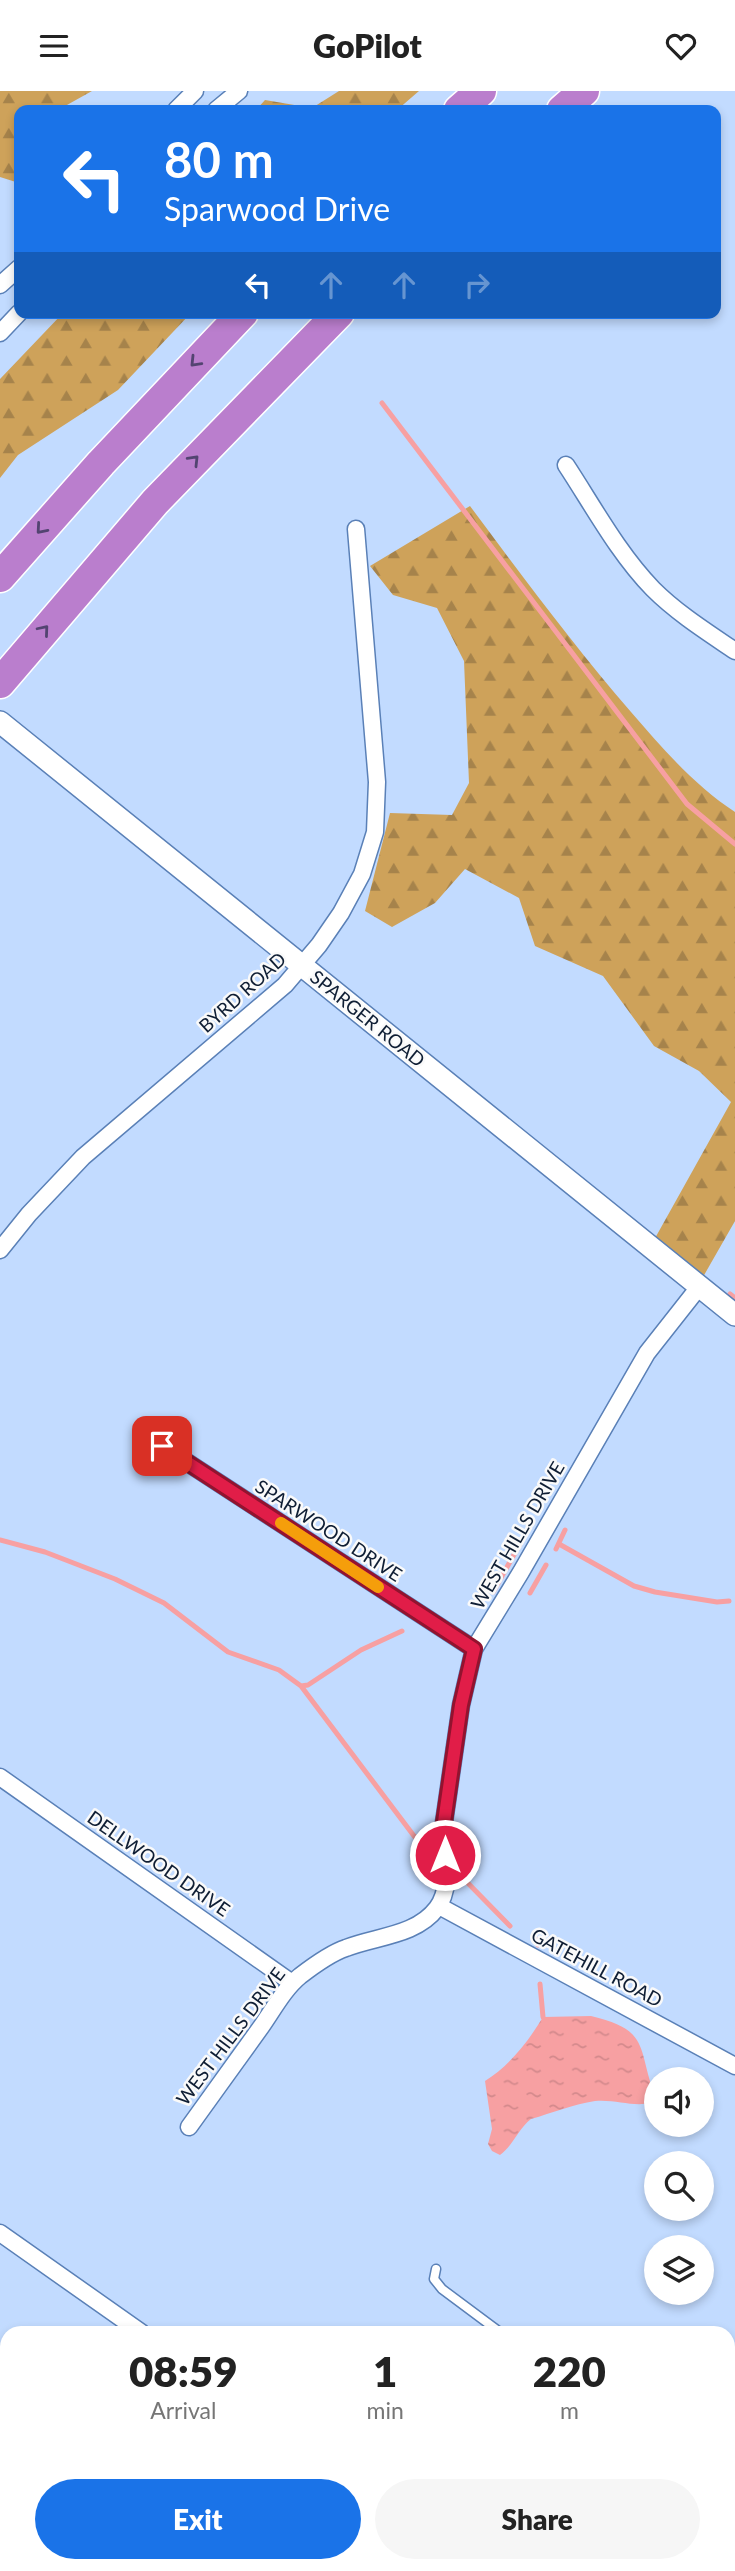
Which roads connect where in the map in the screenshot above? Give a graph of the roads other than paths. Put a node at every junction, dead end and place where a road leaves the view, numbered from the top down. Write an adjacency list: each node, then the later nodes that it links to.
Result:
1 (195, 91): 5 (street)
2 (239, 91): 6 (street)
3 (481, 91): 7 (highway)
4 (584, 91): 8 (highway)
5 (181, 105)
6 (222, 105)
7 (465, 105)
8 (568, 105)
9 (14, 272): 10 (street)
10 (0, 285)
11 (14, 318): 14 (street)
12 (237, 319): 17 (highway, one-way to 17)
13 (333, 319): 19 (highway, one-way to 13)
14 (0, 333)
15 (566, 465): 18 (street)
16 (356, 529): 21 (street, BYRD ROAD)
17 (0, 577)
18 (735, 651)
19 (0, 683)
20 (0, 722): 21 (street, SPARGER ROAD)
21 (303, 965): 22 (street, BYRD ROAD); 23 (street, SPARGER ROAD)
22 (0, 1250)
23 (699, 1287): 24 (street, SPARGER ROAD); 26 (street, WEST HILLS DRIVE)
24 (735, 1315)
25 (162, 1446): 26 (street, SPARWOOD DRIVE)
26 (474, 1649): 28 (street, WEST HILLS DRIVE)
27 (0, 1777): 29 (street, DELLWOOD DRIVE)
28 (439, 1906): 29 (street, WEST HILLS DRIVE); 30 (street, GATEHILL ROAD)
29 (292, 1983): 31 (street, WEST HILLS DRIVE)
30 (735, 2066)
31 (189, 2127)
32 (0, 2233): 34 (street)
33 (436, 2269): 35 (lane)
34 (132, 2326)
35 (492, 2326)

